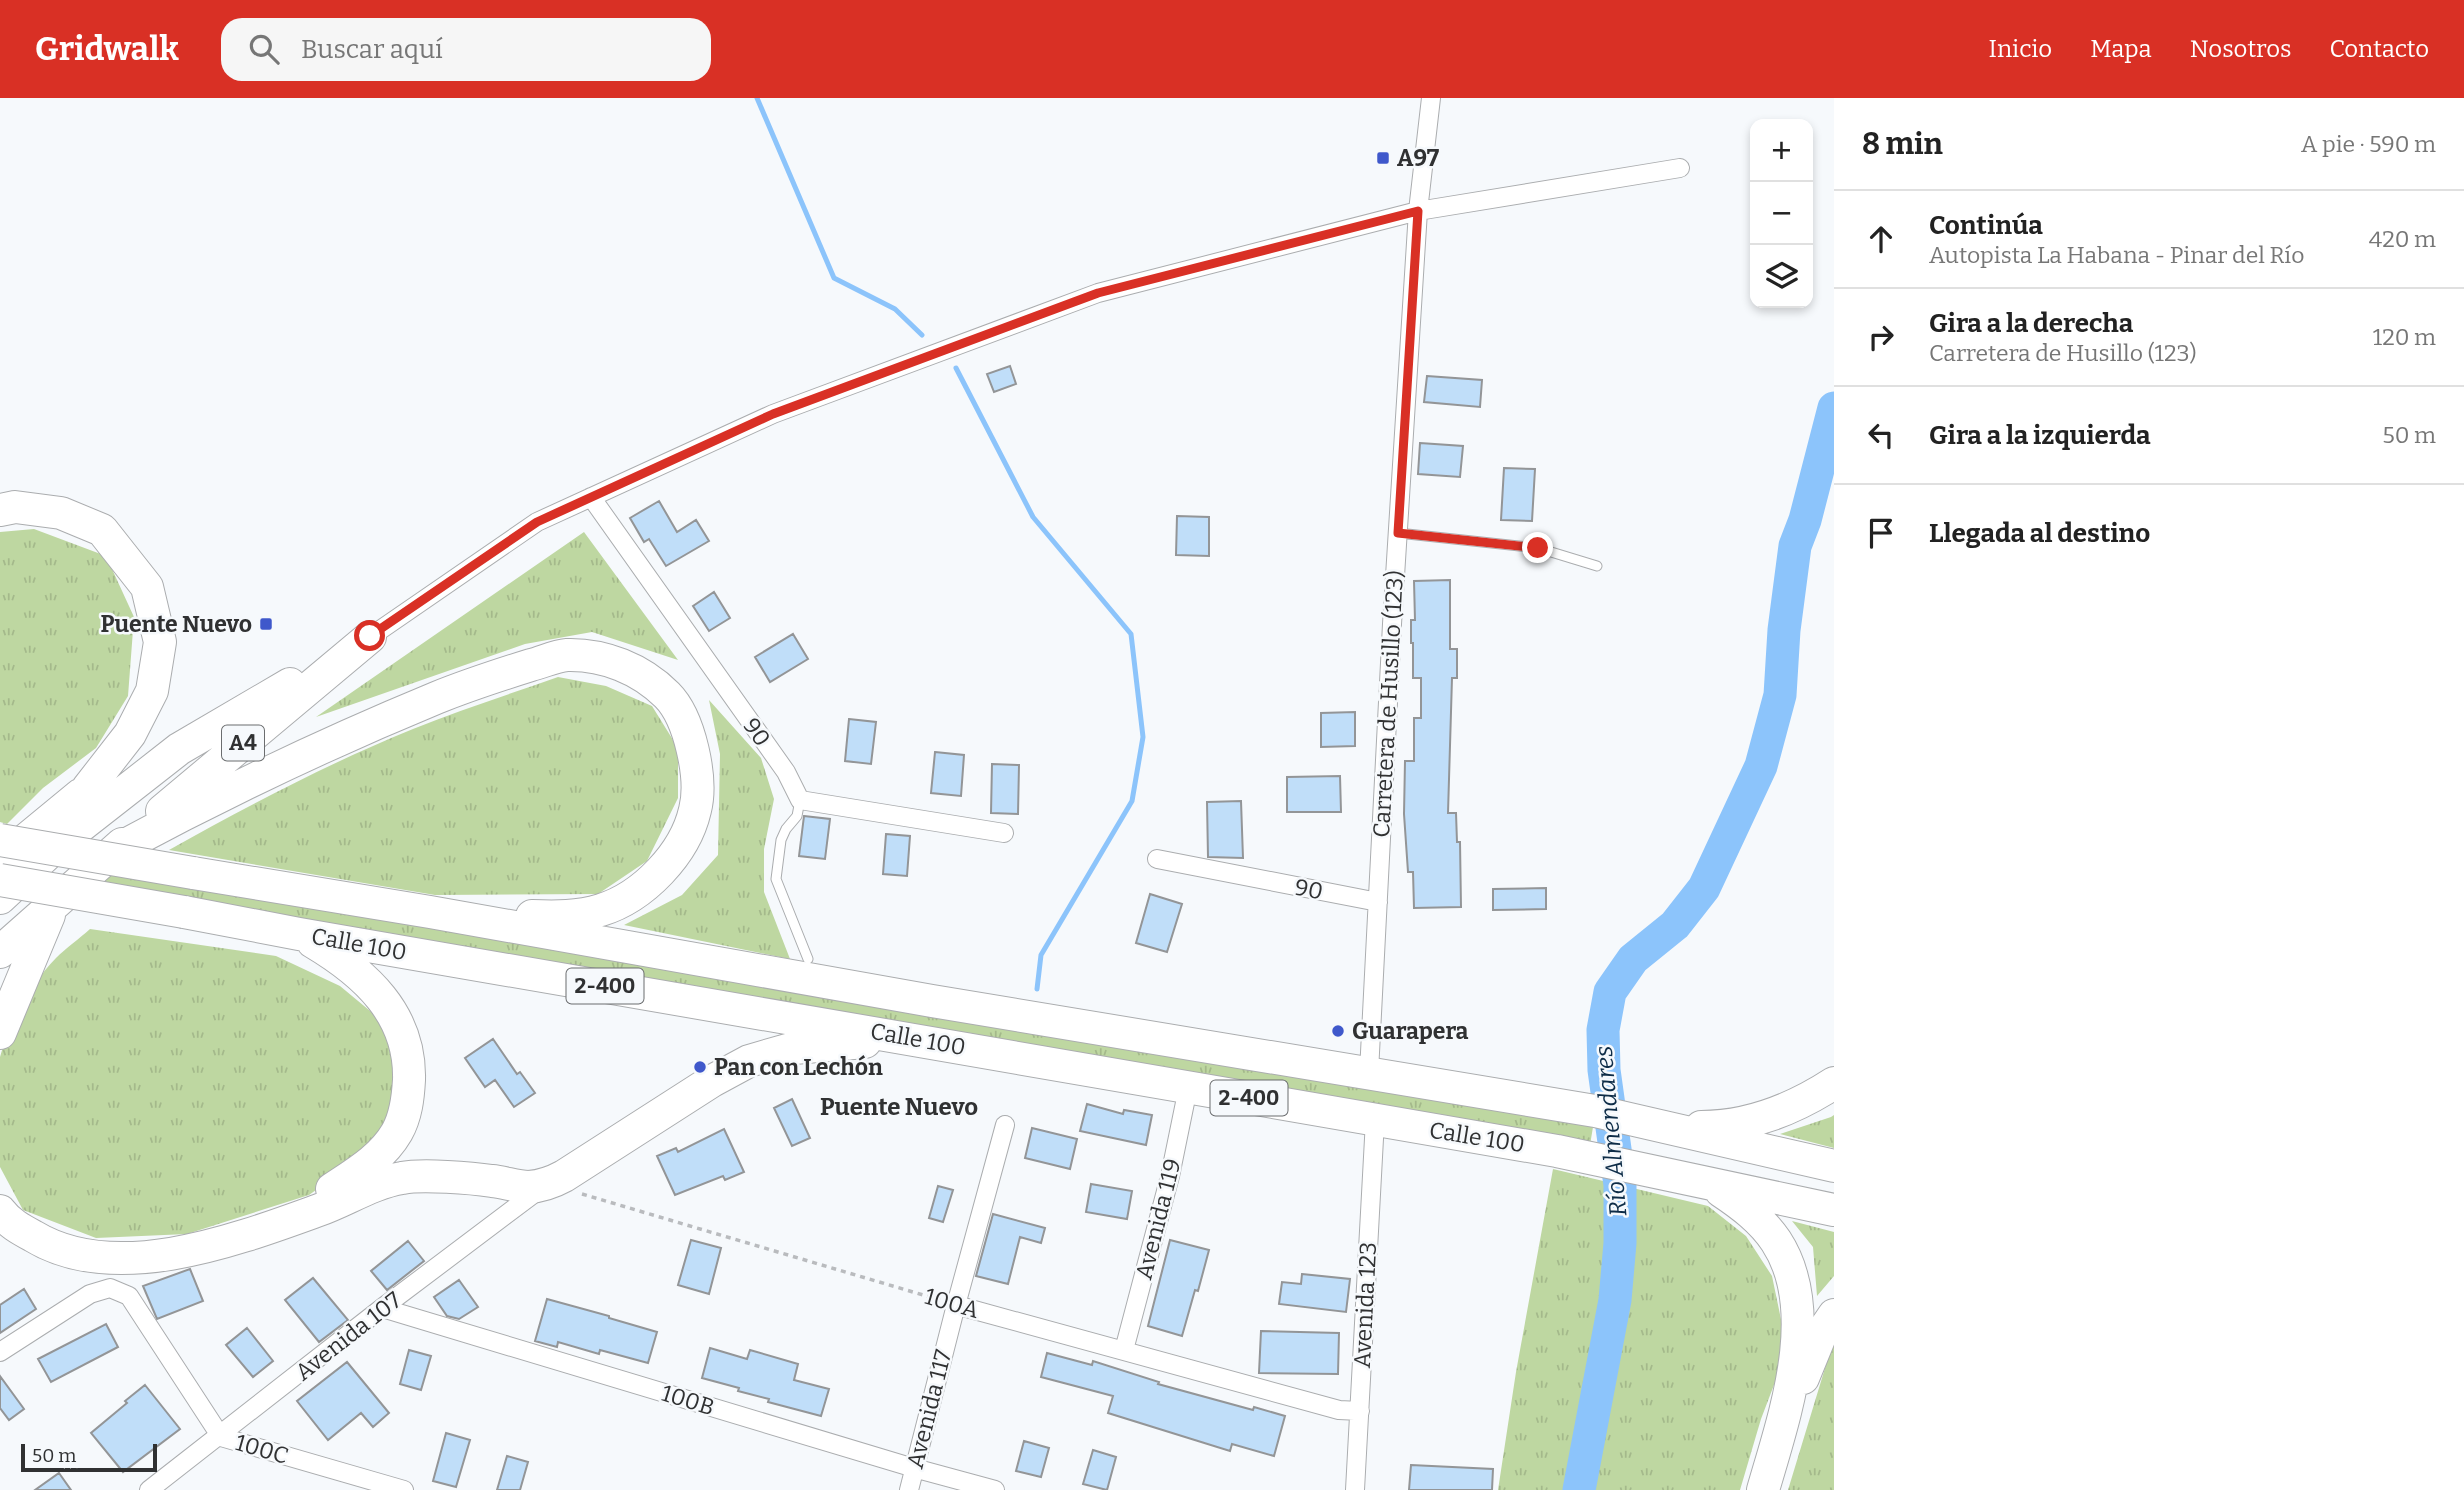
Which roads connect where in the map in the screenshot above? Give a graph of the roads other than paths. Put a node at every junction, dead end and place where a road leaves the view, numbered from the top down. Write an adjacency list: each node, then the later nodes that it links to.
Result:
1 (1431, 98): 3 (street, Carretera de Husillo (123))
2 (1680, 168): 3 (street)
3 (1418, 211): 4 (street); 6 (street, Carretera de Husillo (123))
4 (591, 497): 8 (street); 11 (street, 90)
5 (0, 510): 10 (highway)
6 (1398, 533): 7 (lane); 20 (street, Carretera de Husillo (123))
7 (1597, 566)
8 (370, 636): 9 (highway, A4); 15 (highway, A4)
9 (179, 749): 10 (highway, A4); 14 (highway, A4)
10 (88, 788): 14 (highway); 17 (highway, A4)
11 (800, 800): 12 (street); 25 (lane)
12 (1004, 832)
13 (0, 840): 22 (highway, Calle 100 / 2-400, bridge)
14 (59, 843): 19 (highway, A4)
15 (116, 850): 21 (highway, A4); 22 (highway)
16 (1157, 859): 20 (street, 90)
17 (0, 861)
18 (0, 880): 23 (highway, Calle 100 / 2-400, bridge)
19 (0, 898)
20 (1378, 902): 28 (street, Carretera de Husillo (123))
21 (54, 904): 24 (highway, A4); 26 (highway)
22 (430, 912): 28 (highway, Calle 100 / 2-400)
23 (299, 934): 27 (highway, Calle 100 / 2-400); 37 (highway)
24 (0, 953)
25 (808, 959)
26 (0, 1033)
27 (911, 1038): 30 (highway, Calle 100 / 2-400); 36 (highway)
28 (1369, 1072): 33 (highway, Calle 100 / 2-400)
29 (1834, 1083): 33 (highway)
30 (1188, 1088): 31 (highway, Calle 100 / 2-400); 43 (street, Avenida 119)
31 (1375, 1120): 35 (highway, Calle 100 / 2-400); 45 (street, Avenida 123)
32 (1005, 1125): 40 (street, Avenida 117)
33 (1673, 1128): 34 (highway, Calle 100 / 2-400)
34 (1834, 1166)
35 (1708, 1183): 38 (highway, Calle 100 / 2-400); 46 (highway)
36 (547, 1184): 39 (highway); 41 (street, Avenida 107)
37 (0, 1190)
38 (1834, 1210)
39 (0, 1211)
40 (956, 1305): 43 (street, 100A); 48 (street, Avenida 117)
41 (382, 1308): 47 (street, Avenida 107); 48 (street, 100B)
42 (1834, 1315): 46 (highway)
43 (1124, 1350): 45 (street, 100A)
44 (0, 1352): 47 (street, 100C)
45 (1360, 1411): 53 (street, Avenida 123)
46 (1782, 1428): 54 (highway)
47 (221, 1437): 49 (street, Avenida 107); 50 (street, 100C)
48 (914, 1468): 51 (street, Avenida 117); 52 (street, 100B)
49 (149, 1490)
50 (404, 1490)
51 (909, 1490)
52 (995, 1490)
53 (1355, 1490)
54 (1763, 1490)

